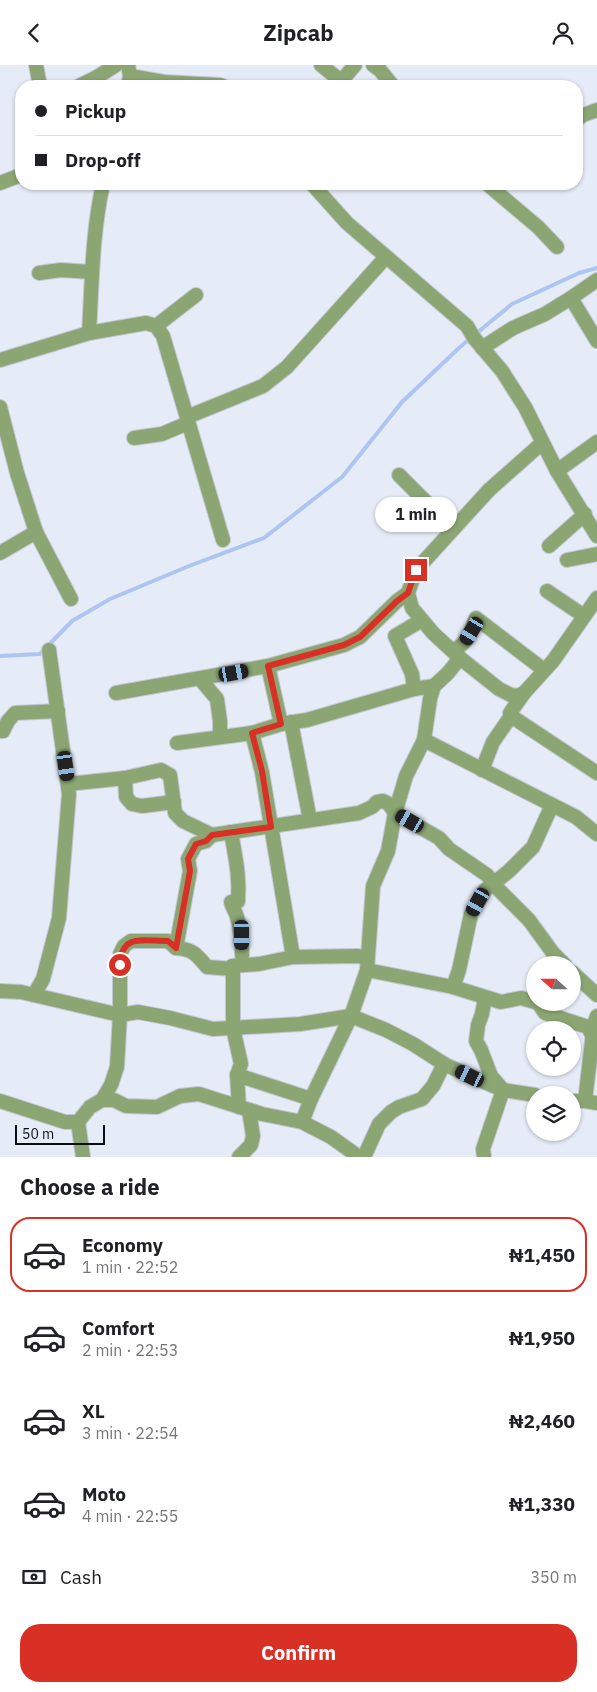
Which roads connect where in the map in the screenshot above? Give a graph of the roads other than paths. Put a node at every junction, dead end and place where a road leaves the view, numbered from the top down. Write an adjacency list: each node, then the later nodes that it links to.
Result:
1 (36, 65): 7 (street)
2 (116, 65): 8 (street)
3 (321, 65): 10 (street)
4 (355, 65): 11 (street)
5 (373, 65): 12 (street)
6 (129, 76): 9 (street)
7 (39, 80)
8 (92, 80)
9 (152, 80)
10 (335, 80)
11 (342, 80)
12 (388, 80)
13 (597, 111): 14 (street)
14 (583, 115)
15 (15, 177): 16 (street)
16 (0, 183)
17 (103, 190): 22 (street)
18 (317, 190): 21 (street)
19 (494, 190): 20 (street)
20 (557, 247)
21 (386, 257): 30 (street); 33 (street)
22 (91, 272): 23 (street); 28 (street)
23 (39, 273)
24 (597, 281): 26 (street)
25 (196, 295): 27 (street)
26 (571, 299): 29 (street); 30 (street)
27 (156, 326): 28 (street); 33 (street)
28 (89, 333): 31 (street)
29 (597, 341)
30 (478, 343): 36 (street)
31 (0, 360)
32 (0, 407): 41 (street)
33 (188, 420): 34 (street); 43 (street)
34 (134, 438)
35 (597, 442): 37 (street)
36 (542, 443): 37 (street); 40 (street)
37 (557, 471): 39 (street)
38 (399, 475): 40 (street)
39 (585, 514): 42 (street); 44 (street)
40 (453, 529): 49 (street)
41 (36, 532): 45 (street); 51 (street)
42 (597, 536)
43 (223, 540)
44 (548, 546)
45 (0, 553)
46 (597, 554): 47 (street)
47 (567, 560)
48 (547, 591): 52 (street)
49 (408, 593): 53 (street); 56 (street)
50 (597, 598): 52 (street)
51 (71, 599)
52 (584, 616): 57 (street)
53 (422, 620): 55 (street); 60 (street)
54 (49, 650): 63 (street)
55 (456, 654): 57 (street); 59 (street); 62 (street)
56 (268, 666): 58 (street); 65 (street)
57 (544, 670): 62 (street)
58 (200, 679): 61 (street); 68 (street)
59 (434, 686): 60 (street); 69 (street)
60 (414, 689): 65 (street)
61 (116, 693)
62 (524, 693): 64 (street)
63 (58, 711): 66 (street); 74 (street)
64 (511, 716): 71 (street); 72 (street)
65 (286, 723): 67 (street); 78 (street)
66 (0, 731)
67 (252, 733): 68 (street); 79 (street)
68 (220, 737): 70 (street)
69 (424, 740): 71 (street); 77 (street)
70 (177, 743)
71 (482, 769): 76 (street)
72 (597, 773)
73 (125, 778): 74 (street); 75 (street); 75 (street)
74 (68, 784): 96 (street)
75 (174, 802): 83 (street)
76 (552, 805): 82 (street); 85 (street)
77 (395, 813): 78 (street); 85 (street); 91 (street)
78 (310, 819): 79 (street)
79 (271, 827): 80 (street); 84 (street)
80 (248, 830): 81 (street); 84 (street)
81 (231, 832): 83 (street); 87 (street)
82 (597, 834)
83 (212, 835): 86 (street)
84 (274, 844): 89 (street)
85 (494, 884): 88 (street); 94 (street)
86 (176, 948): 92 (street); 102 (street)
87 (242, 955): 90 (street); 92 (street)
88 (556, 956)
89 (293, 957): 90 (street); 91 (street)
90 (259, 964): 92 (street)
91 (367, 964): 94 (street); 103 (street)
92 (232, 968): 105 (street)
93 (581, 980): 97 (street)
94 (453, 987): 99 (street)
95 (0, 991): 96 (street); 98 (street)
96 (34, 995): 102 (street)
97 (597, 995)
98 (0, 997)
99 (486, 998): 100 (street); 109 (street)
100 (526, 999)
101 (543, 1011): 106 (street)
102 (120, 1015): 105 (street); 112 (street)
103 (351, 1016): 105 (street); 107 (street); 111 (street)
104 (597, 1016): 106 (street)
105 (233, 1028): 108 (street)
106 (595, 1035): 114 (street)
107 (444, 1064): 109 (street); 121 (street)
108 (237, 1075): 111 (street); 115 (street)
109 (503, 1090): 110 (street); 122 (street)
110 (526, 1094)
111 (311, 1099): 117 (street)
112 (102, 1100): 115 (street); 116 (street)
113 (0, 1101): 116 (street)
114 (585, 1101)
115 (244, 1108): 117 (street); 119 (street)
116 (78, 1122): 118 (street)
117 (302, 1122): 120 (street)
118 (83, 1157)
119 (239, 1157)
120 (359, 1157)
121 (364, 1157)
122 (484, 1157)

